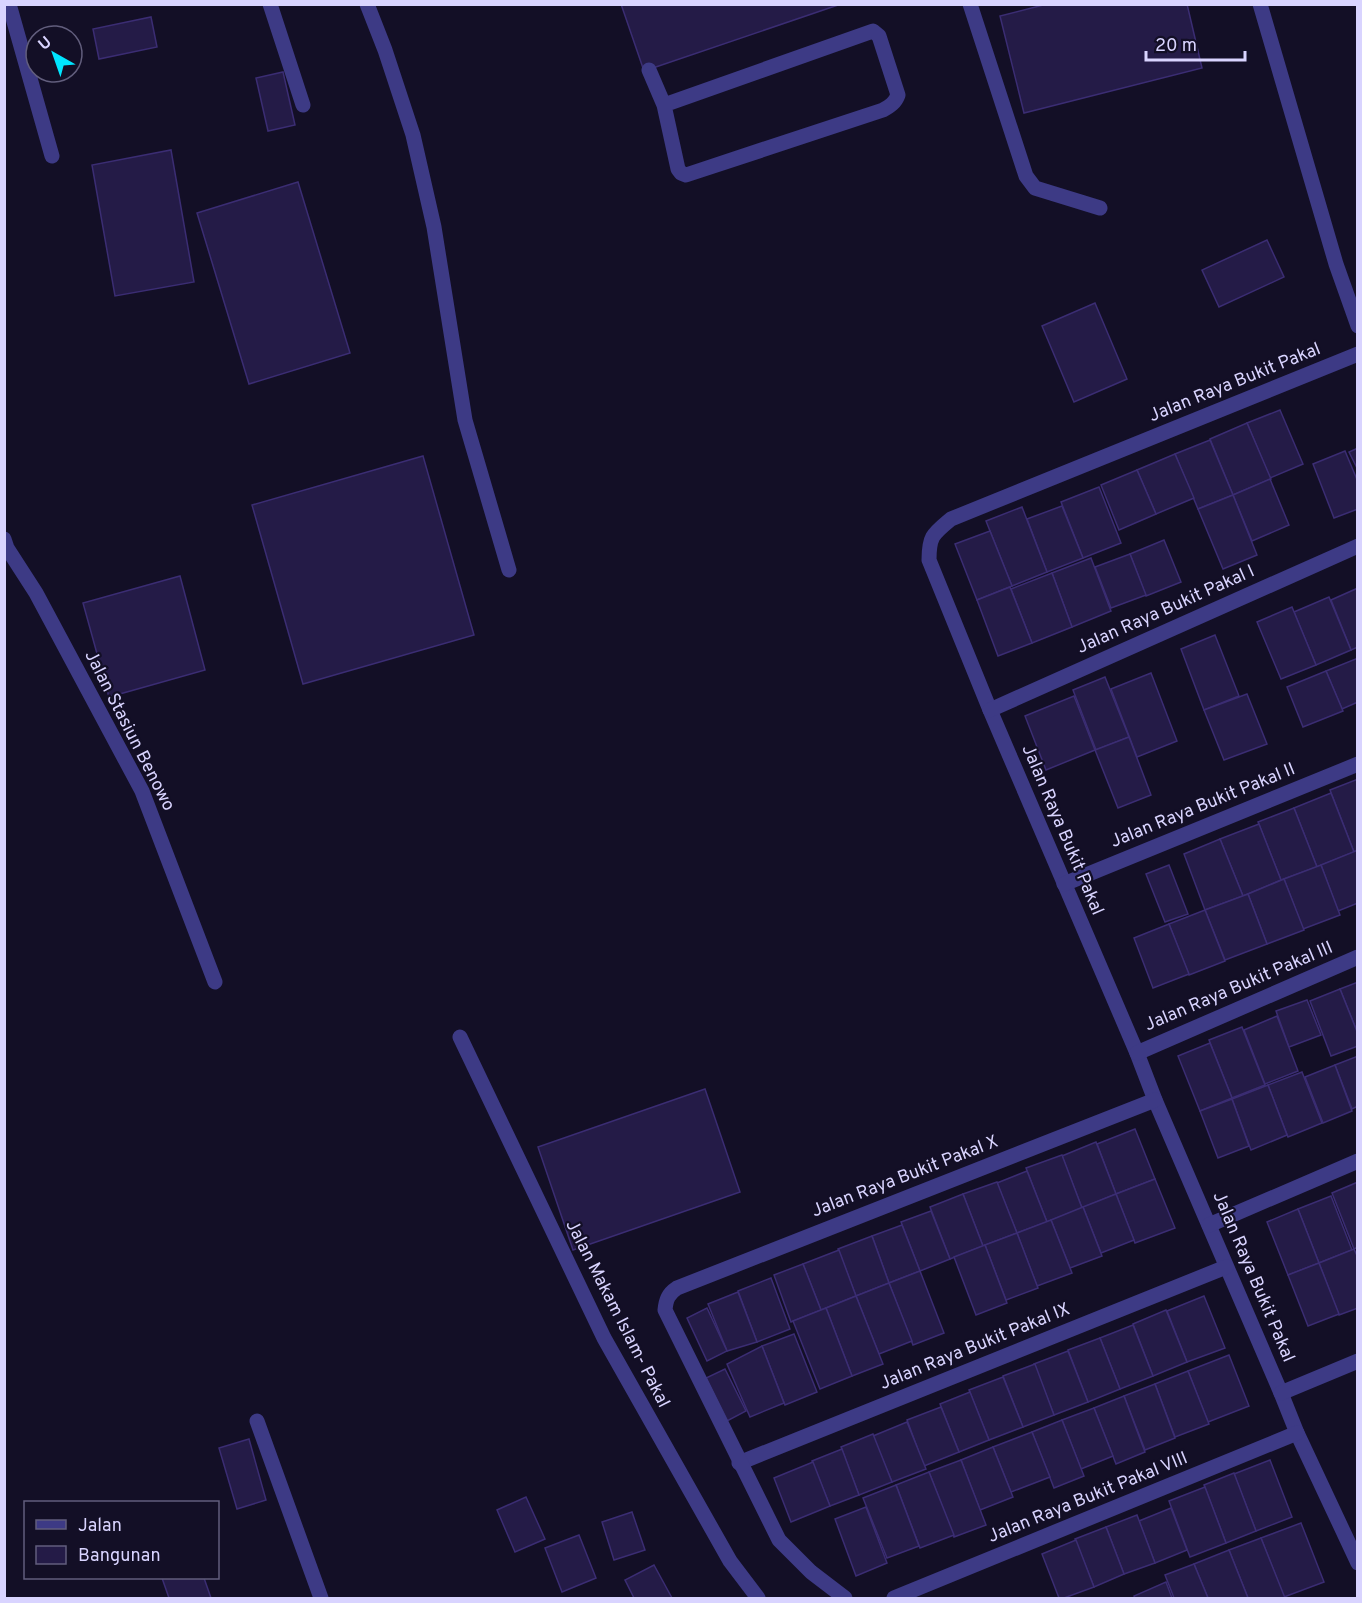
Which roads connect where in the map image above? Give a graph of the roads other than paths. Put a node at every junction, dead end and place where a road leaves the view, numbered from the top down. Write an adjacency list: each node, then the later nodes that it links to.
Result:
1 (9, 4): 9 (street)
2 (270, 4): 7 (street)
3 (367, 4): 15 (street)
4 (970, 4): 10 (street)
5 (1260, 4): 11 (street)
6 (649, 70): 8 (street)
7 (303, 105)
8 (664, 105): 8 (street)
9 (52, 156)
10 (1100, 208)
11 (1358, 326)
12 (1358, 354): 16 (street, Jalan Raya Bukit Pakal)
13 (4, 539): 20 (street, Jalan Stasiun Benowo)
14 (1358, 546): 16 (street, Jalan Raya Bukit Pakal I)
15 (509, 570)
16 (990, 710): 18 (street, Jalan Raya Bukit Pakal)
17 (1358, 764): 18 (street, Jalan Raya Bukit Pakal II)
18 (1064, 884): 22 (street, Jalan Raya Bukit Pakal)
19 (1358, 957): 22 (street, Jalan Raya Bukit Pakal III)
20 (215, 982)
21 (460, 1037): 34 (street, Jalan Makam Islam- Pakal)
22 (1137, 1053): 23 (street, Jalan Raya Bukit Pakal)
23 (1155, 1100): 25 (street, Jalan Raya Bukit Pakal); 31 (street, Jalan Raya Bukit Pakal X)
24 (1358, 1161): 25 (street)
25 (1209, 1225): 26 (street, Jalan Raya Bukit Pakal)
26 (1226, 1267): 28 (street, Jalan Raya Bukit Pakal); 31 (street, Jalan Raya Bukit Pakal IX)
27 (1358, 1361): 28 (street)
28 (1281, 1393): 30 (street, Jalan Raya Bukit Pakal)
29 (257, 1421): 33 (street)
30 (1297, 1433): 32 (street, Jalan Raya Bukit Pakal); 36 (street, Jalan Raya Bukit Pakal VIII)
31 (739, 1462): 35 (street)
32 (1357, 1563)
33 (321, 1599)
34 (758, 1599)
35 (845, 1599)
36 (894, 1599)

